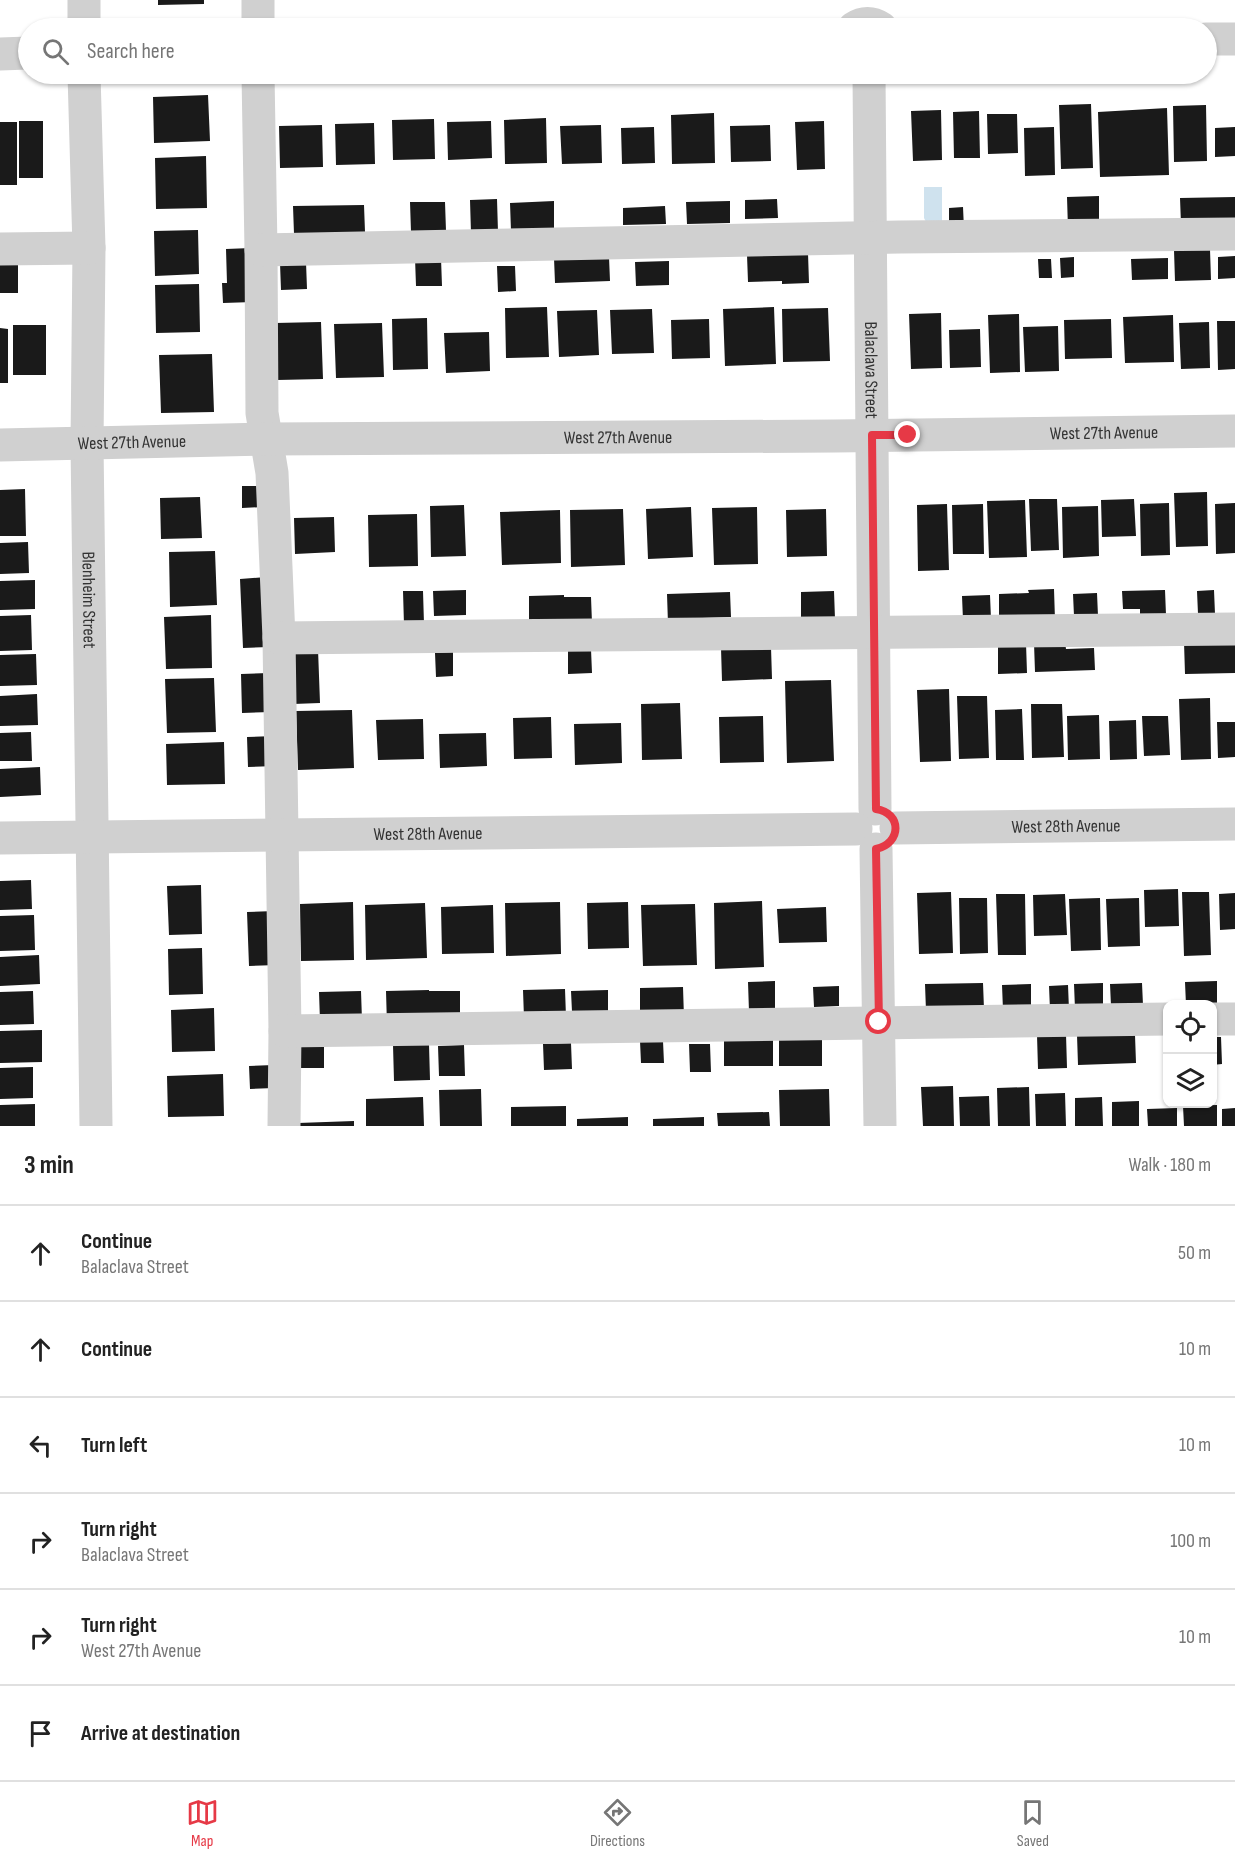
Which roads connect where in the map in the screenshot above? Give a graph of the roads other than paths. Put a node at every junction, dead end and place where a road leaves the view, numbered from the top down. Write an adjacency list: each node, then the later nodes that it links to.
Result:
1 (84, 0): 3 (street)
2 (258, 0): 4 (street)
3 (84, 18)
4 (258, 18)
5 (1217, 39): 6 (street)
6 (1235, 39)
7 (18, 53): 8 (street)
8 (0, 54)
9 (84, 84): 14 (street, Blenheim Street)
10 (258, 84): 16 (street)
11 (869, 84): 13 (street, Balaclava Street)
12 (1235, 234): 13 (street)
13 (870, 238): 16 (street); 18 (street, Balaclava Street)
14 (89, 248): 15 (street); 20 (street, Blenheim Street)
15 (0, 249)
16 (261, 250): 19 (street)
17 (1235, 431): 18 (street, West 27th Avenue)
18 (872, 435): 19 (street, West 27th Avenue); 23 (street, Balaclava Street)
19 (266, 439): 20 (street, West 27th Avenue); 24 (street)
20 (87, 444): 21 (street, West 27th Avenue); 28 (street, Blenheim Street)
21 (0, 445)
22 (1235, 629): 23 (street)
23 (874, 633): 24 (street); 26 (street, Balaclava Street)
24 (279, 638): 27 (street)
25 (1235, 824): 26 (street, West 28th Avenue)
26 (876, 829): 27 (street, West 28th Avenue); 33 (street, Balaclava Street)
27 (281, 835): 28 (street, West 28th Avenue); 34 (street)
28 (93, 837): 29 (street, West 28th Avenue); 35 (street, Blenheim Street)
29 (0, 838)
30 (1163, 1019): 33 (street)
31 (1217, 1019): 32 (street)
32 (1235, 1019)
33 (879, 1022): 34 (street); 37 (street, Balaclava Street)
34 (285, 1031): 36 (street)
35 (96, 1126)
36 (284, 1126)
37 (880, 1126)

